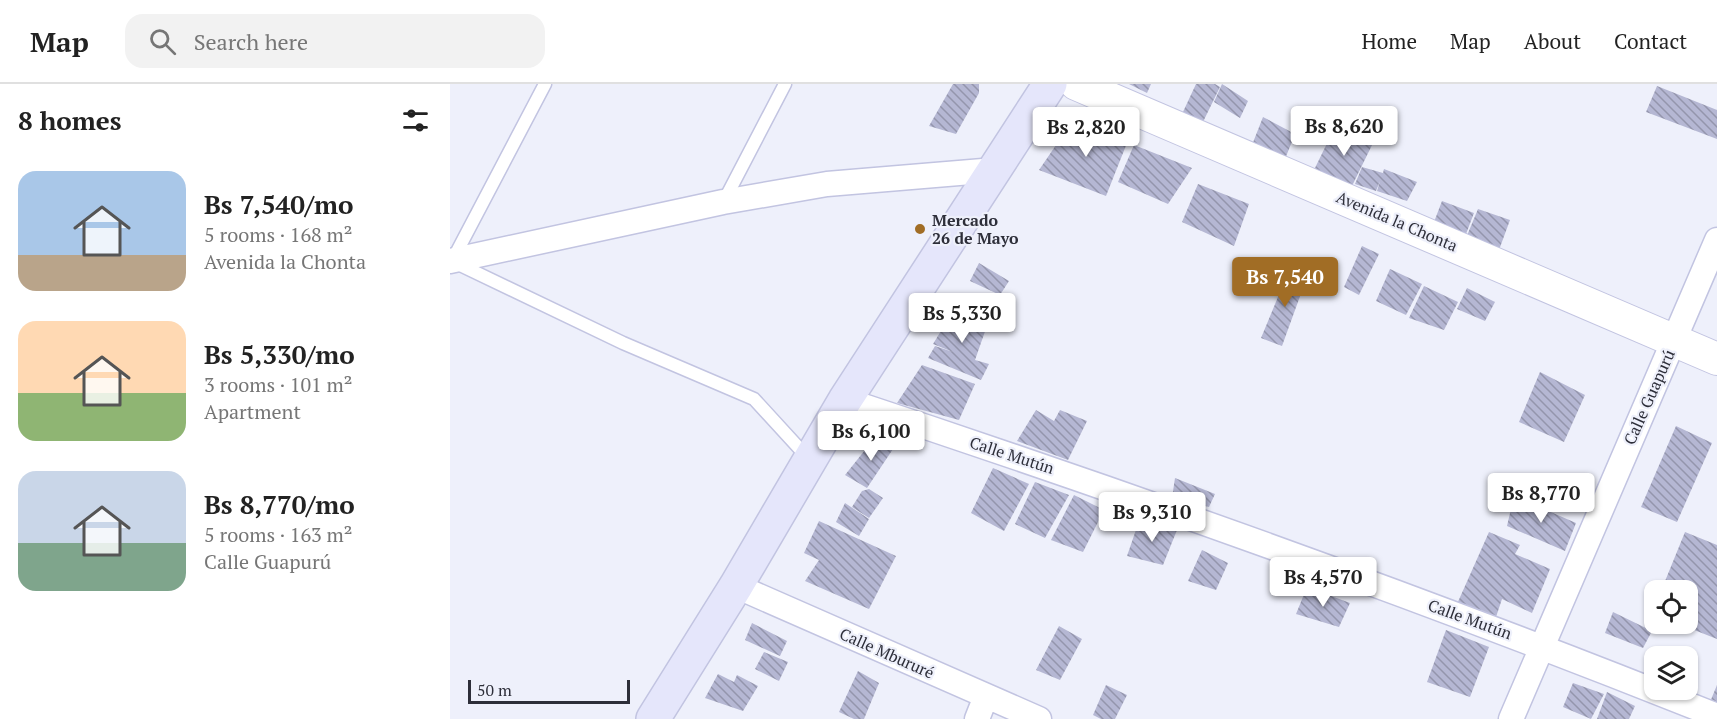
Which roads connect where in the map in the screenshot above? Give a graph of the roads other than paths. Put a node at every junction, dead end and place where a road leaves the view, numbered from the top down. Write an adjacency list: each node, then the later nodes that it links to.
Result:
1 (545, 84): 8 (lane)
2 (785, 84): 6 (lane)
3 (1050, 84): 5 (main road)
4 (1076, 84): 9 (street, Avenida la Chonta)
5 (995, 170): 6 (street); 11 (main road)
6 (723, 202): 8 (street)
7 (1717, 240): 9 (street, Calle Guapurú)
8 (450, 261): 12 (lane)
9 (1674, 340): 10 (street, Avenida la Chonta); 14 (street, Calle Guapurú)
10 (1717, 359)
11 (845, 400): 12 (main road); 14 (street, Calle Mutún)
12 (810, 460): 13 (main road)
13 (736, 586): 15 (street, Calle Mbururé); 17 (main road)
14 (1541, 645): 16 (street, Calle Mutún); 20 (street, Calle Guapurú)
15 (986, 696): 18 (street); 19 (street, Calle Mbururé)
16 (1717, 716)
17 (654, 719)
18 (977, 719)
19 (1039, 719)
20 (1511, 719)

